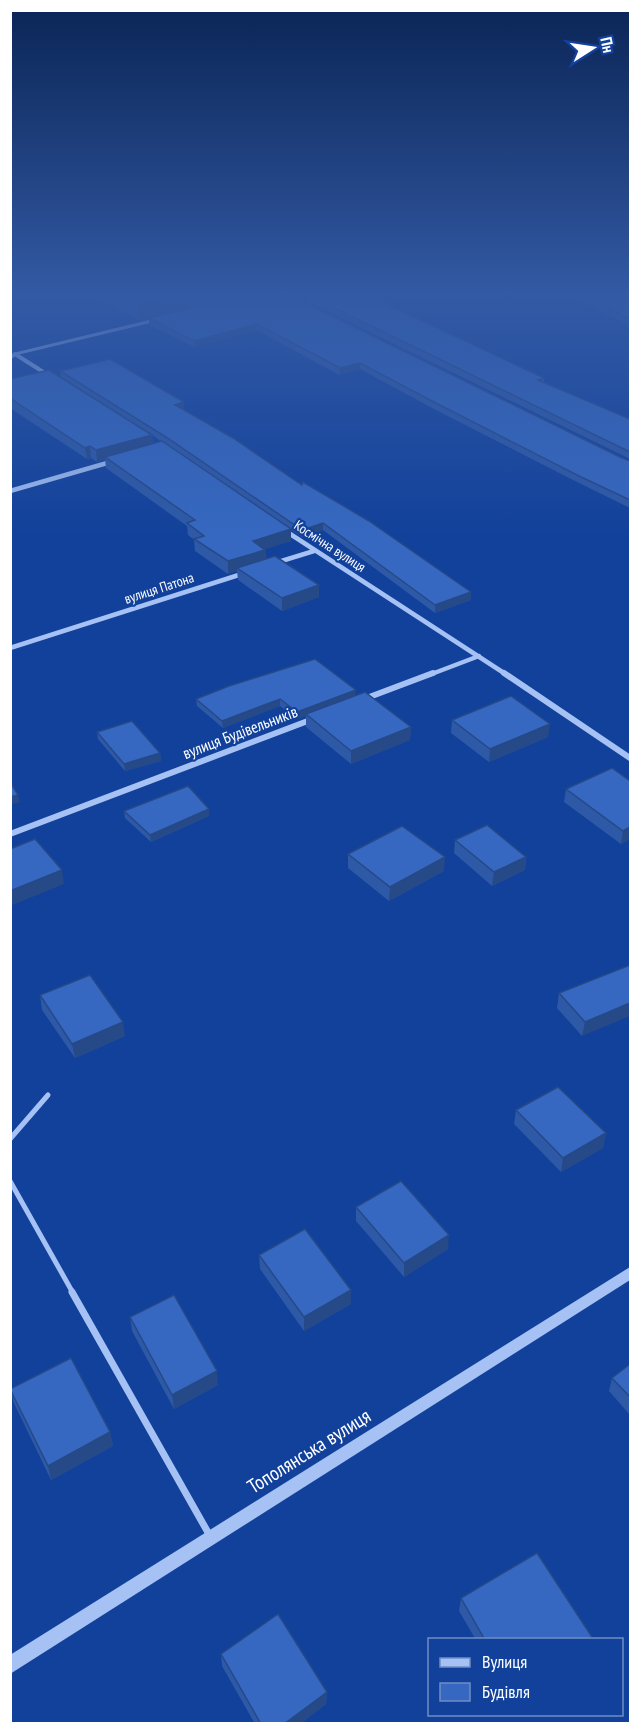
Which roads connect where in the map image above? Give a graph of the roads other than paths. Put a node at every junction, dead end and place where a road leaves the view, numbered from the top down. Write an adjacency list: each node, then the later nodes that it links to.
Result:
1 (46, 374): 2 (street)
2 (55, 379)
3 (120, 460): 4 (street)
4 (10, 490)
5 (276, 525): 6 (street, Космічна вулиця)
6 (314, 551): 7 (street); 10 (street, Космічна вулиця)
7 (269, 565)
8 (247, 572): 9 (street, вулиця Патона)
9 (10, 648)
10 (479, 656): 11 (street); 13 (street, Космічна вулиця)
11 (356, 702)
12 (323, 715): 14 (street, вулиця Будівельників)
13 (630, 759)
14 (10, 834)
15 (48, 1095): 16 (lane)
16 (10, 1138)
17 (10, 1181): 19 (lane)
18 (630, 1272): 19 (street, Тополянська вулиця)
19 (211, 1538): 20 (street, Тополянська вулиця)
20 (10, 1665)

